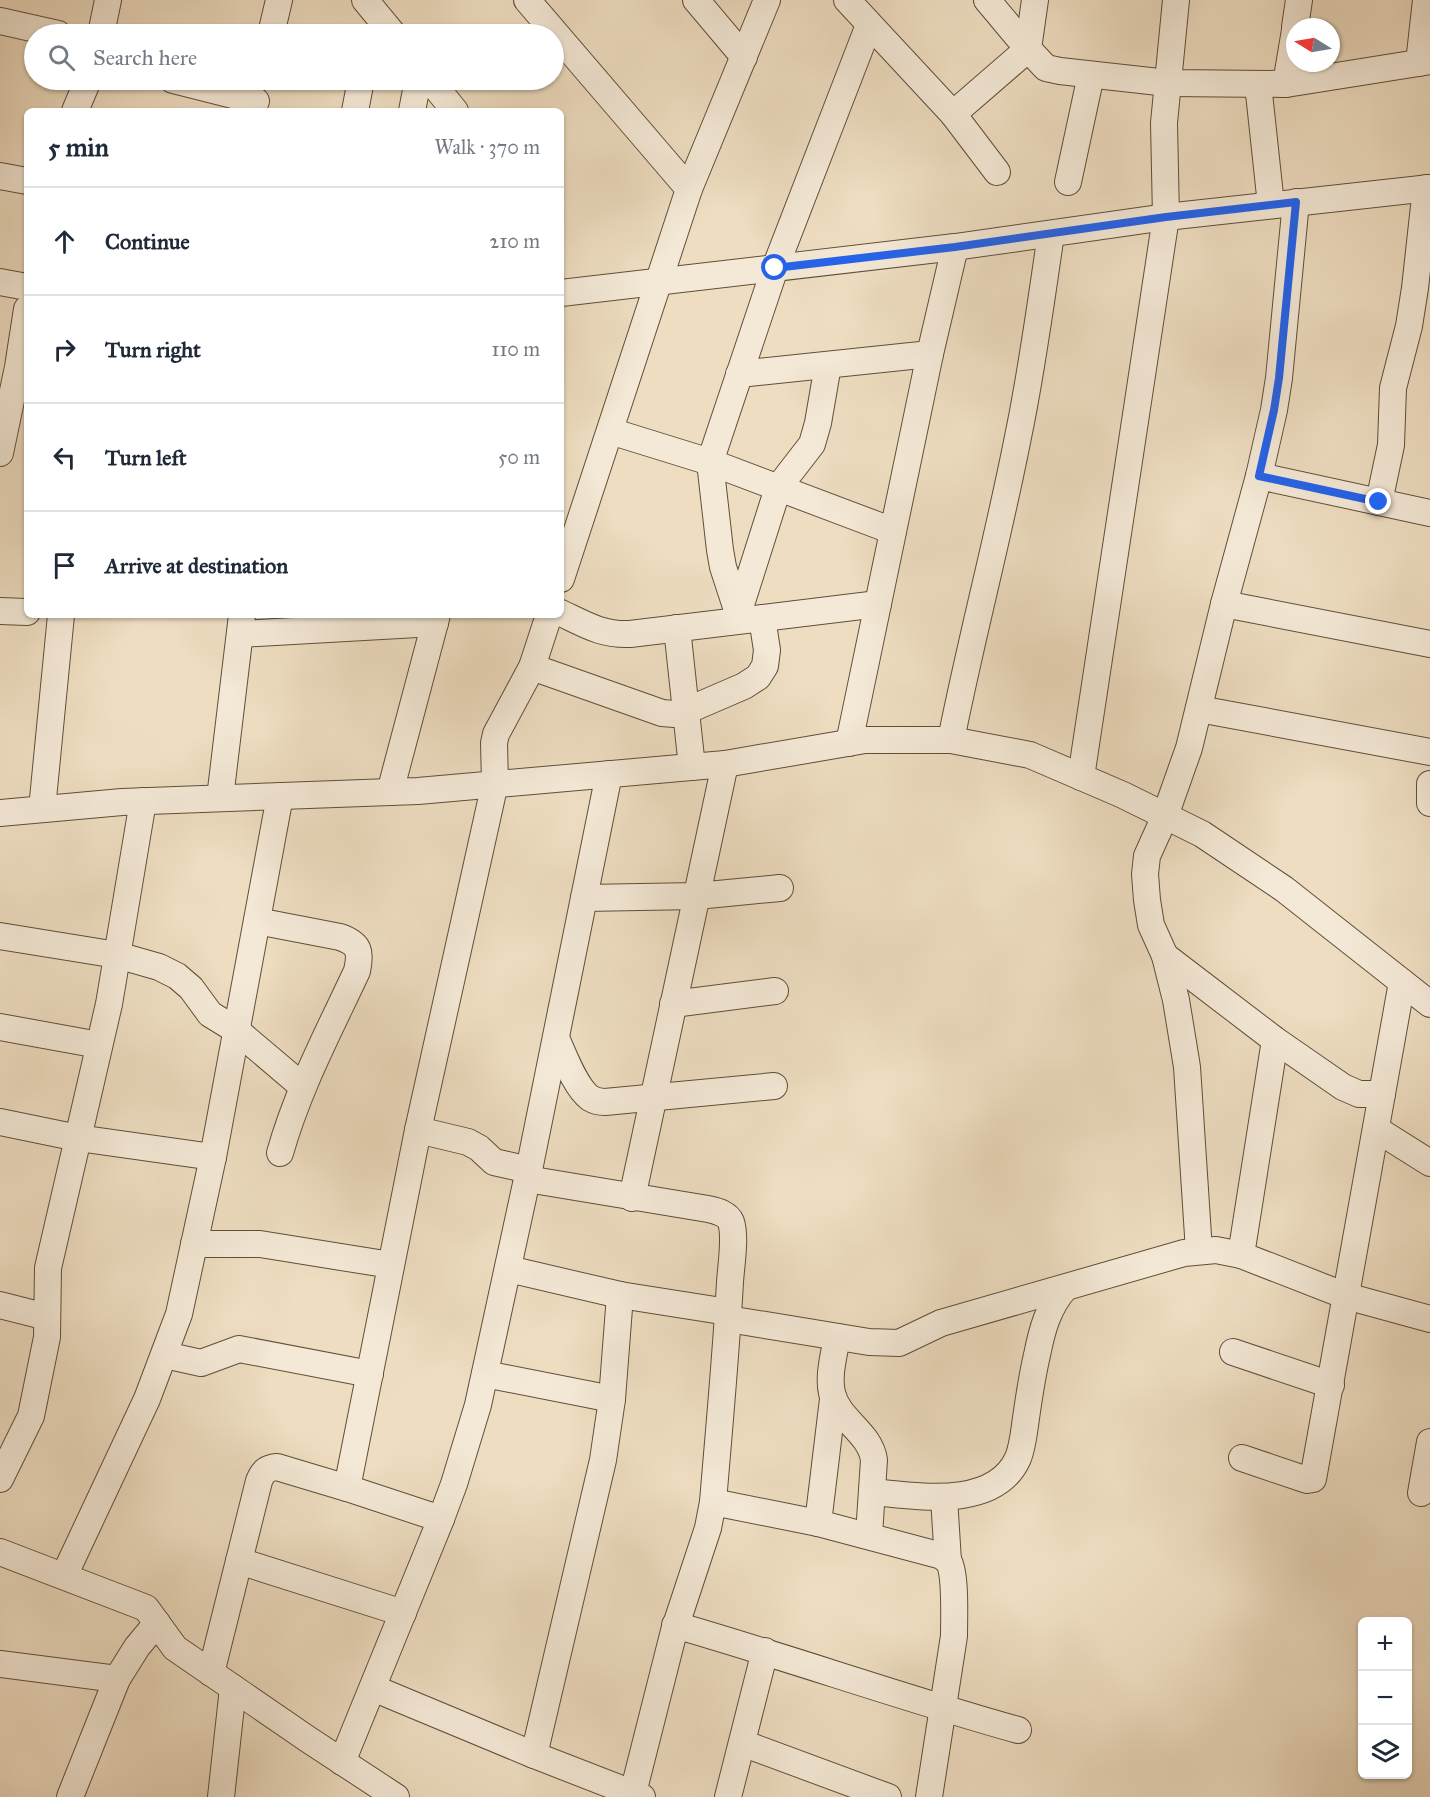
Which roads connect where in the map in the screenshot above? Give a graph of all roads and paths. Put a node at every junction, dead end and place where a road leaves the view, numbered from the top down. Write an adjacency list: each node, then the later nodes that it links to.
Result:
1 (108, 0): 15 (street)
2 (279, 0): 16 (street)
3 (527, 0): 19 (street)
4 (696, 0): 24 (street)
5 (767, 0): 24 (street)
6 (847, 0): 20 (street)
7 (987, 0): 23 (street)
8 (1035, 0): 23 (street)
9 (1176, 0): 28 (street)
10 (1299, 0): 13 (street)
11 (1426, 0): 25 (street)
12 (369, 5): 17 (street); 18 (street)
13 (1296, 18)
14 (0, 21): 21 (street)
15 (103, 24)
16 (273, 24)
17 (368, 24)
18 (385, 24)
19 (548, 24)
20 (869, 25): 41 (street); 52 (street)
21 (24, 26)
22 (564, 43): 47 (street)
23 (1028, 50): 27 (street); 41 (street)
24 (744, 57): 47 (street)
25 (1425, 62): 30 (street)
26 (1288, 72): 30 (street)
27 (1091, 75): 28 (street); 45 (street)
28 (1168, 83): 29 (street); 49 (street)
29 (1258, 84): 30 (street); 48 (street)
30 (1286, 84)
31 (84, 90): 37 (street)
32 (222, 90): 36 (street)
33 (359, 90): 38 (street)
34 (416, 90): 39 (street)
35 (438, 90): 40 (street)
36 (257, 97)
37 (76, 108)
38 (356, 108)
39 (413, 108)
40 (453, 108)
41 (953, 114): 42 (street)
42 (998, 172)
43 (0, 176): 44 (street)
44 (24, 180)
45 (1068, 182)
46 (1428, 188): 48 (street); 67 (street)
47 (689, 189): 54 (street)
48 (1284, 204): 49 (street); 65 (street)
49 (1166, 217): 50 (street); 93 (street)
50 (1051, 234): 51 (street); 87 (street)
51 (955, 247): 52 (street); 58 (street)
52 (775, 268): 54 (street); 60 (street)
53 (0, 282): 55 (street)
54 (658, 283): 56 (street); 62 (street)
55 (24, 286)
56 (564, 294)
57 (24, 319): 61 (street)
58 (930, 354): 59 (street); 69 (street)
59 (828, 365): 60 (street); 66 (street)
60 (739, 374): 64 (street)
61 (8, 375): 63 (street)
62 (610, 431): 64 (street); 70 (street)
63 (0, 453)
64 (710, 462): 66 (street); 76 (street)
65 (1259, 476): 67 (street); 72 (street)
66 (778, 488): 69 (street); 76 (street)
67 (1379, 502): 68 (street)
68 (1430, 513)
69 (893, 531): 71 (street)
70 (564, 570)
71 (878, 604): 76 (street); 88 (street)
72 (1224, 604): 82 (street); 84 (street)
73 (0, 611): 74 (street)
74 (24, 612)
75 (564, 614): 81 (street)
76 (745, 617): 81 (street); 85 (street)
77 (61, 618): 101 (street)
78 (548, 618): 83 (street)
79 (436, 619): 80 (street); 96 (street)
80 (241, 624): 98 (street)
81 (677, 628): 85 (street)
82 (1430, 644)
83 (532, 667): 85 (street); 94 (street)
84 (1199, 709): 89 (street); 103 (street)
85 (686, 711): 91 (street)
86 (1430, 735): 89 (street)
87 (951, 740): 88 (street); 93 (street)
88 (849, 743): 90 (street)
89 (1419, 750)
90 (725, 764): 91 (street); 105 (street)
91 (692, 767): 92 (street)
92 (609, 774): 94 (street); 106 (street)
93 (1081, 777): 103 (street)
94 (495, 783): 96 (street); 126 (street)
95 (1430, 784): 100 (street)
96 (390, 792): 97 (street)
97 (280, 796): 98 (street); 107 (street)
98 (220, 798): 99 (street)
99 (142, 801): 101 (street); 109 (street)
100 (1430, 803)
101 (42, 809): 102 (street)
102 (0, 813)
103 (1165, 816): 110 (street); 111 (street)
104 (780, 888): 105 (street)
105 (697, 896): 106 (street); 113 (street)
106 (584, 898): 117 (street)
107 (257, 921): 116 (street); 120 (street)
108 (0, 936): 109 (street)
109 (117, 955): 116 (street); 119 (street)
110 (1165, 956): 118 (street); 134 (street)
111 (1402, 982): 114 (street); 122 (street)
112 (775, 991): 113 (street)
113 (673, 1004): 123 (street)
114 (1430, 1004)
115 (0, 1027): 119 (street)
116 (236, 1030): 120 (street); 129 (street)
117 (556, 1038): 123 (street); 131 (street)
118 (1275, 1040): 122 (street); 135 (street)
119 (99, 1045): 127 (street)
120 (302, 1086): 128 (street)
121 (774, 1086): 123 (street)
122 (1382, 1094): 125 (street)
123 (653, 1098): 132 (street)
124 (0, 1122): 127 (street)
125 (1376, 1129): 130 (street); 140 (street)
126 (418, 1130): 131 (street); 136 (street)
127 (78, 1138): 129 (street); 143 (street)
128 (280, 1153)
129 (213, 1157): 133 (street)
130 (1430, 1163)
131 (528, 1175): 132 (street); 137 (street)
132 (632, 1198): 142 (street)
133 (194, 1244): 136 (street); 147 (street)
134 (1199, 1251): 135 (street); 138 (street)
135 (1241, 1256): 140 (street)
136 (391, 1265): 148 (street)
137 (508, 1269): 139 (street); 149 (street)
138 (1065, 1288): 145 (street); 159 (street)
139 (620, 1295): 142 (street); 151 (street)
140 (1347, 1296): 144 (street); 150 (street)
141 (0, 1305): 143 (street)
142 (728, 1315): 145 (street); 160 (street)
143 (47, 1317): 155 (street)
144 (1430, 1319)
145 (837, 1337): 152 (street)
146 (1233, 1352): 150 (street)
147 (165, 1355): 148 (street); 167 (street)
148 (370, 1374): 156 (street)
149 (485, 1374): 151 (street); 161 (street)
150 (1331, 1385): 154 (street)
151 (612, 1399): 180 (street)
152 (833, 1399): 157 (street); 162 (street)
153 (1430, 1442): 158 (street)
154 (1242, 1458)
155 (0, 1479)
156 (347, 1488): 161 (street); 165 (street)
157 (872, 1492): 159 (street); 163 (street)
158 (1421, 1493)
159 (944, 1498): 166 (street)
160 (713, 1502): 162 (street); 170 (street)
161 (441, 1519): 168 (street)
162 (818, 1523): 163 (street)
163 (869, 1535): 166 (street)
164 (0, 1552): 167 (street)
165 (239, 1561): 168 (street); 173 (street)
166 (948, 1561): 177 (street)
167 (64, 1576): 169 (street)
168 (403, 1613): 176 (street)
169 (157, 1623): 173 (street); 174 (street)
170 (675, 1624): 171 (street); 182 (street)
171 (765, 1651): 177 (street); 179 (street)
172 (0, 1664): 174 (street)
173 (211, 1673): 175 (street)
174 (117, 1679): 183 (street)
175 (233, 1688): 181 (street); 184 (street)
176 (372, 1688): 180 (street); 181 (street)
177 (942, 1709): 178 (street); 188 (street)
178 (1018, 1730)
179 (742, 1743): 186 (street); 187 (street)
180 (534, 1755): 182 (street)
181 (342, 1762): 185 (street)
182 (637, 1795)
183 (70, 1797)
184 (222, 1797)
185 (396, 1797)
186 (728, 1797)
187 (888, 1797)
188 (929, 1797)

